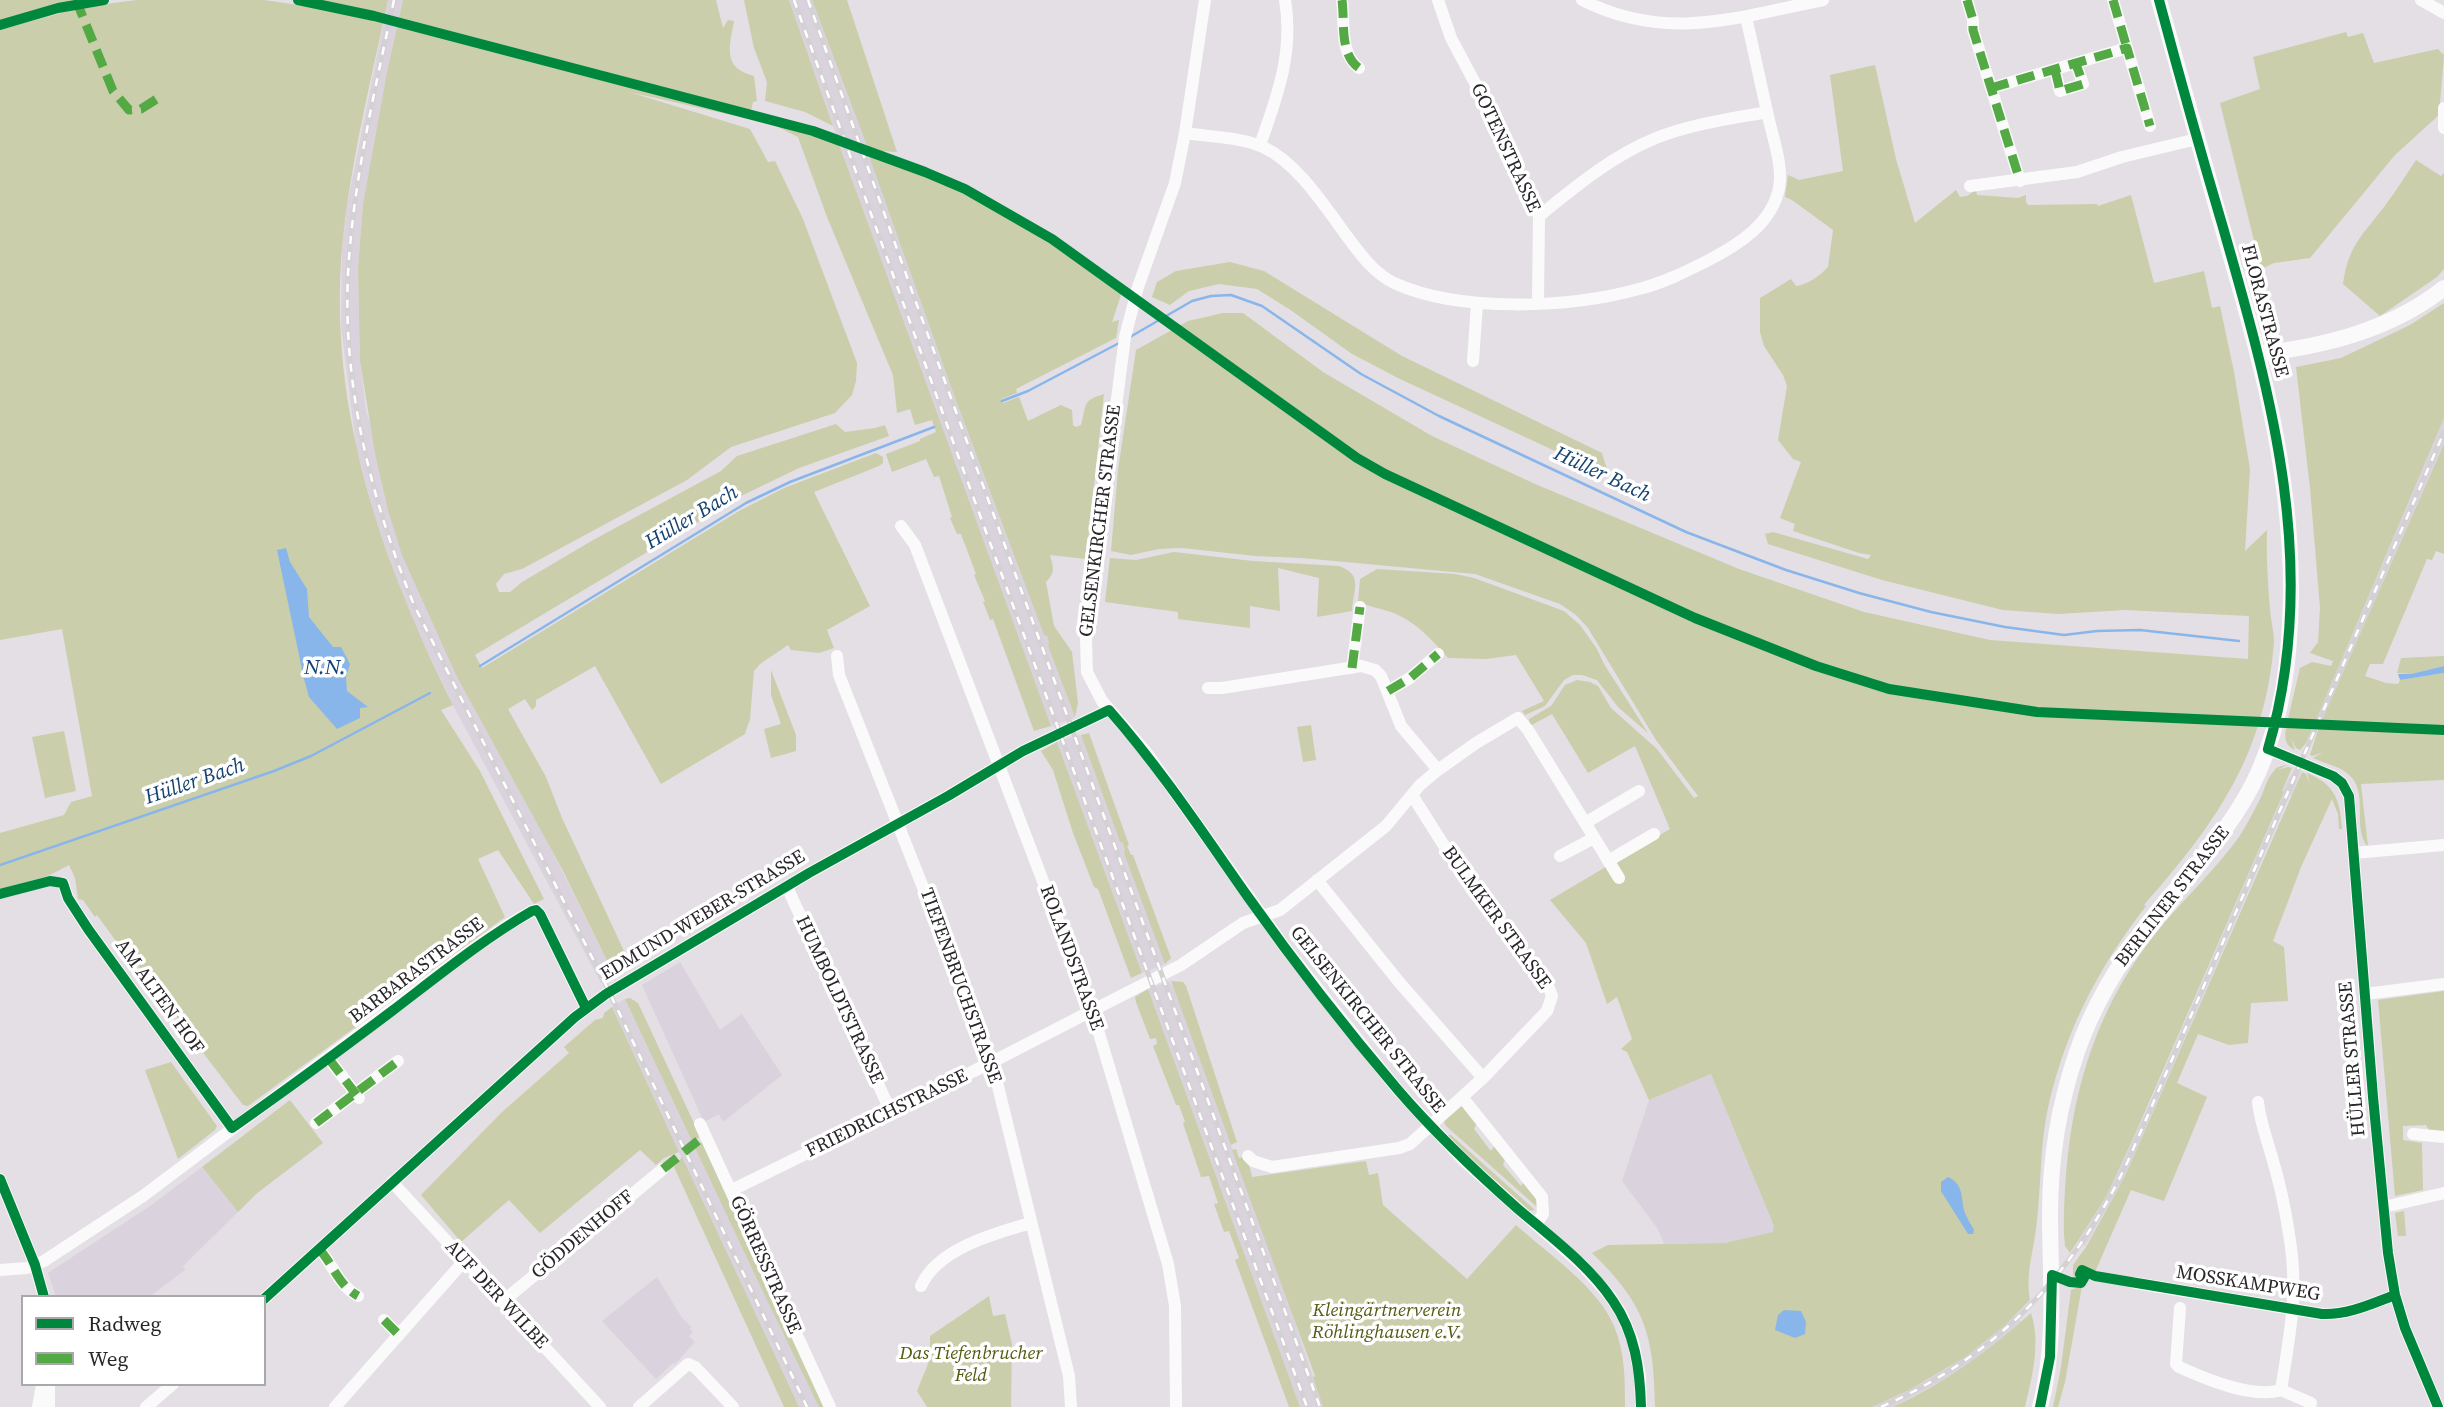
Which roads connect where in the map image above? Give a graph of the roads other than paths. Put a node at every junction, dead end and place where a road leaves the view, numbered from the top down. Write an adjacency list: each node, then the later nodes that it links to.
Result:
1 (1205, 0): 22 (street, GELSENKIRCHER STRASSE)
2 (1285, 0): 24 (street)
3 (1342, 0): 15 (street)
4 (1438, 0): 27 (street, GOTENSTRASSE)
5 (1582, 0): 12 (street)
6 (1967, 0): 17 (street)
7 (2113, 0): 13 (street)
8 (2159, 0): 23 (main road, FLORASTRASSE)
9 (2421, 0): 11 (street)
10 (1816, 1): 12 (street)
11 (2444, 13)
12 (1746, 17): 19 (street)
13 (2127, 48): 14 (street); 20 (street)
14 (2076, 64): 16 (street); 16 (street)
15 (1359, 68)
16 (2054, 70): 17 (street)
17 (1991, 88): 25 (street)
18 (2444, 108): 21 (street)
19 (1767, 112): 27 (street); 29 (street)
20 (2150, 126)
21 (2444, 128)
22 (1185, 133): 24 (street); 41 (street, GELSENKIRCHER STRASSE)
23 (2197, 139): 25 (street); 31 (main road, FLORASTRASSE)
24 (1260, 145): 30 (street)
25 (2020, 181): 26 (street)
26 (1970, 186)
27 (1539, 216): 29 (street, GOTENSTRASSE)
28 (2444, 288): 31 (main road)
29 (1538, 303): 30 (street)
30 (1477, 304): 32 (street)
31 (2259, 354): 35 (main road, FLORASTRASSE)
32 (1473, 361)
33 (901, 526): 43 (street, ROLANDSTRASSE)
34 (1360, 607): 38 (street)
35 (2290, 638): 42 (main road, BERLINER STRASSE)
36 (1438, 654): 40 (street)
37 (837, 656): 47 (street, TIEFENBRUCHSTRASSE)
38 (1352, 667): 39 (street); 40 (street)
39 (1208, 688)
40 (1388, 691): 44 (street)
41 (1109, 710): 43 (street, EDMUND-WEBER-STRASSE); 59 (street, GELSENKIRCHER STRASSE)
42 (2268, 749): 52 (street, HÜLLER STRASSE); 118 (main road, BERLINER STRASSE)
43 (999, 765): 47 (street, EDMUND-WEBER-STRASSE); 63 (street, ROLANDSTRASSE)
44 (1438, 770): 46 (street, FRIEDRICHSTRASSE); 48 (street, FRIEDRICHSTRASSE)
45 (1639, 790): 48 (street)
46 (1412, 795): 56 (street, FRIEDRICHSTRASSE); 67 (street, BULMKER STRASSE)
47 (898, 823): 58 (street, EDMUND-WEBER-STRASSE); 66 (street, TIEFENBRUCHSTRASSE)
48 (1585, 823): 50 (street)
49 (1654, 834): 54 (street)
50 (1594, 838): 53 (street); 54 (street)
51 (2444, 845): 52 (street)
52 (2354, 853): 61 (street, HÜLLER STRASSE)
53 (1560, 856)
54 (1608, 861): 55 (street)
55 (1619, 878)
56 (1318, 880): 59 (street, FRIEDRICHSTRASSE); 67 (street)
57 (63, 883): 75 (street, AM ALTEN HOF)
58 (787, 887): 62 (street, EDMUND-WEBER-STRASSE); 71 (street, HUMBOLDTSTRASSE)
59 (1263, 917): 63 (street, FRIEDRICHSTRASSE); 74 (street, GELSENKIRCHER STRASSE)
60 (2444, 984): 61 (street)
61 (2365, 994): 84 (street, HÜLLER STRASSE)
62 (586, 1008): 64 (street, BARBARASTRASSE); 81 (street, EDMUND-WEBER-STRASSE)
63 (1092, 1010): 66 (street, FRIEDRICHSTRASSE); 116 (street, ROLANDSTRASSE)
64 (329, 1059): 68 (street); 75 (street, BARBARASTRASSE)
65 (398, 1061): 68 (street)
66 (992, 1062): 71 (street, FRIEDRICHSTRASSE); 85 (street, TIEFENBRUCHSTRASSE)
67 (1483, 1078): 69 (street, BULMKER STRASSE)
68 (357, 1096): 72 (street)
69 (1461, 1097): 74 (street, BULMKER STRASSE); 86 (street, GELSENKIRCHER STRASSE)
70 (2258, 1102): 99 (street)
71 (891, 1112): 82 (street, FRIEDRICHSTRASSE)
72 (316, 1123)
73 (700, 1124): 82 (street, GÖRRESSTRASSE)
74 (1430, 1125): 78 (street, BULMKER STRASSE); 86 (street, GELSENKIRCHER STRASSE)
75 (232, 1128): 89 (street, BARBARASTRASSE)
76 (2413, 1134): 77 (street)
77 (2444, 1136)
78 (1248, 1156)
79 (663, 1169): 97 (street, GÖDDENHOFF)
80 (0, 1179): 89 (street)
81 (392, 1182): 87 (street, EDMUND-WEBER-STRASSE); 88 (street, AUF DER WILBE)
82 (732, 1190): 114 (street, GÖRRESSTRASSE)
83 (2444, 1193): 84 (street)
84 (2384, 1207): 95 (street, HÜLLER STRASSE)
85 (1031, 1223): 92 (street); 115 (street, TIEFENBRUCHSTRASSE)
86 (1536, 1224): 117 (street, GELSENKIRCHER STRASSE)
87 (319, 1249): 94 (street); 96 (street, EDMUND-WEBER-STRASSE)
88 (464, 1261): 97 (street, AUF DER WILBE); 101 (street)
89 (35, 1265): 90 (street); 93 (street)
90 (0, 1270)
91 (2134, 1283): 99 (street, MOSSKAMPWEG)
92 (921, 1286)
93 (43, 1295)
94 (358, 1296)
95 (2395, 1296): 99 (street, MOSSKAMPWEG); 119 (street, HÜLLER STRASSE)
96 (266, 1297)
97 (502, 1302): 111 (street, AUF DER WILBE)
98 (2180, 1308): 105 (street)
99 (2294, 1310): 105 (street)
100 (384, 1320): 101 (street)
101 (399, 1335): 110 (street)
102 (42, 1386): 108 (street)
103 (49, 1386): 109 (street)
104 (171, 1386): 107 (street)
105 (2281, 1390): 106 (street)
106 (2311, 1403)
107 (153, 1405)
108 (38, 1407)
109 (49, 1407)
110 (335, 1407)
111 (600, 1407)
112 (639, 1407): 113 (street)
113 (733, 1407)
114 (830, 1407)
115 (1071, 1407)
116 (1176, 1407)
117 (1641, 1407)
118 (2040, 1407)
119 (2438, 1407)

